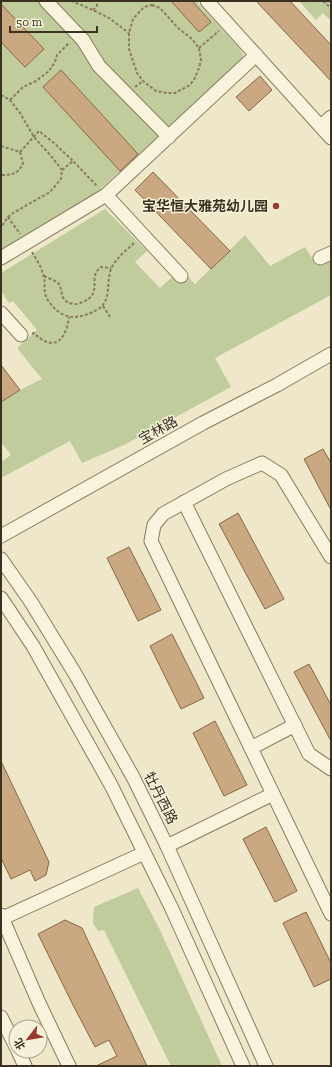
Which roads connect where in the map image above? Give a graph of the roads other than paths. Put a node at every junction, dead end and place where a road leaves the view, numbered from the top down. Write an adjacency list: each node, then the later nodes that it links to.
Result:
1 (46, 1): 5 (street)
2 (206, 1): 3 (street)
3 (256, 55): 4 (street); 5 (street)
4 (326, 122): 6 (street)
5 (169, 137): 7 (street)
6 (331, 138)
7 (106, 195): 8 (street); 9 (street)
8 (1, 258)
9 (181, 276)
10 (1, 313): 11 (street)
11 (20, 335)
12 (331, 354): 14 (street, 宝林路)
13 (184, 502): 15 (street); 18 (street); 19 (street)
14 (1, 536)
15 (331, 558)
16 (1, 559): 22 (street, 牡丹西路)
17 (1, 598): 23 (street)
18 (295, 725): 19 (street); 20 (street)
19 (251, 748): 21 (street)
20 (331, 769)
21 (273, 794): 22 (street); 24 (street)
22 (168, 846): 30 (street, 牡丹西路)
23 (144, 853): 25 (street); 29 (street)
24 (331, 914)
25 (2, 917): 28 (street)
26 (1, 1017): 27 (street)
27 (8, 1031)
28 (69, 1066)
29 (243, 1066)
30 (266, 1066)

